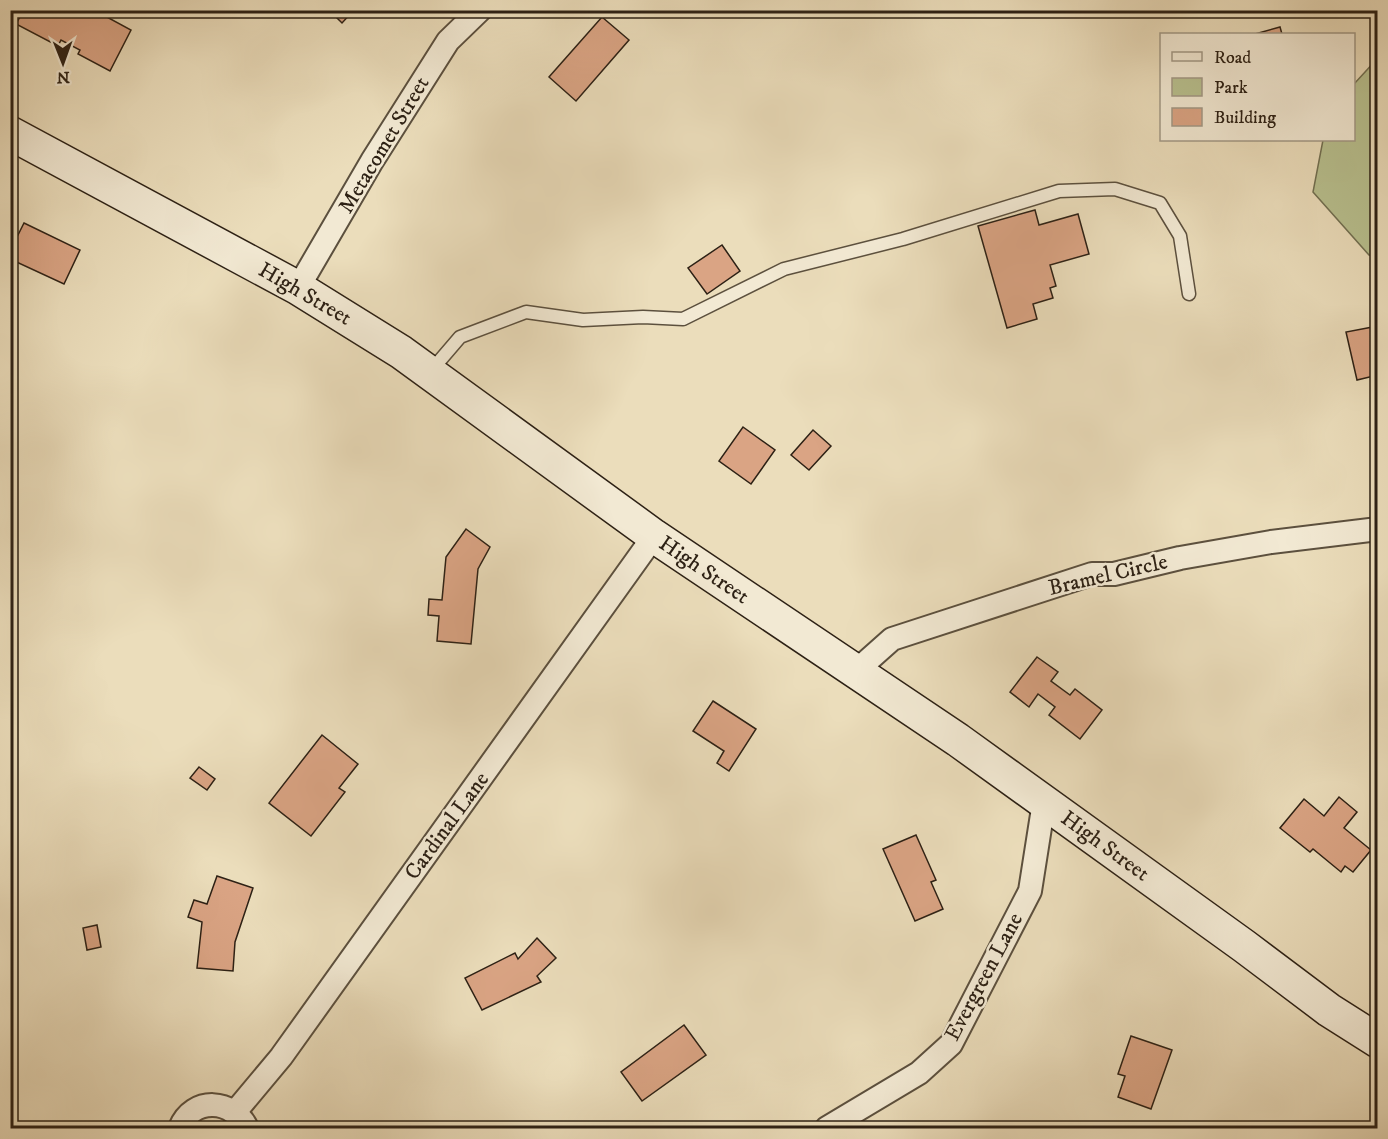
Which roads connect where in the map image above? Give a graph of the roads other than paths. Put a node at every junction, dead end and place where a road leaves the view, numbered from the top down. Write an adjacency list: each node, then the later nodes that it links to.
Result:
1 (480, 10): 3 (street, Metacomet Street)
2 (10, 133): 3 (street, High Street)
3 (298, 288): 5 (street, High Street)
4 (1189, 294): 5 (lane)
5 (429, 372): 7 (street, High Street)
6 (1377, 529): 8 (street, Bramel Circle)
7 (654, 537): 8 (street, High Street); 11 (street, Cardinal Lane)
8 (856, 671): 9 (street, High Street)
9 (1044, 802): 10 (street, High Street); 13 (street, Evergreen Lane)
10 (1377, 1041)
11 (241, 1120): 12 (street, Cardinal Lane)
12 (180, 1128)
13 (827, 1128)

